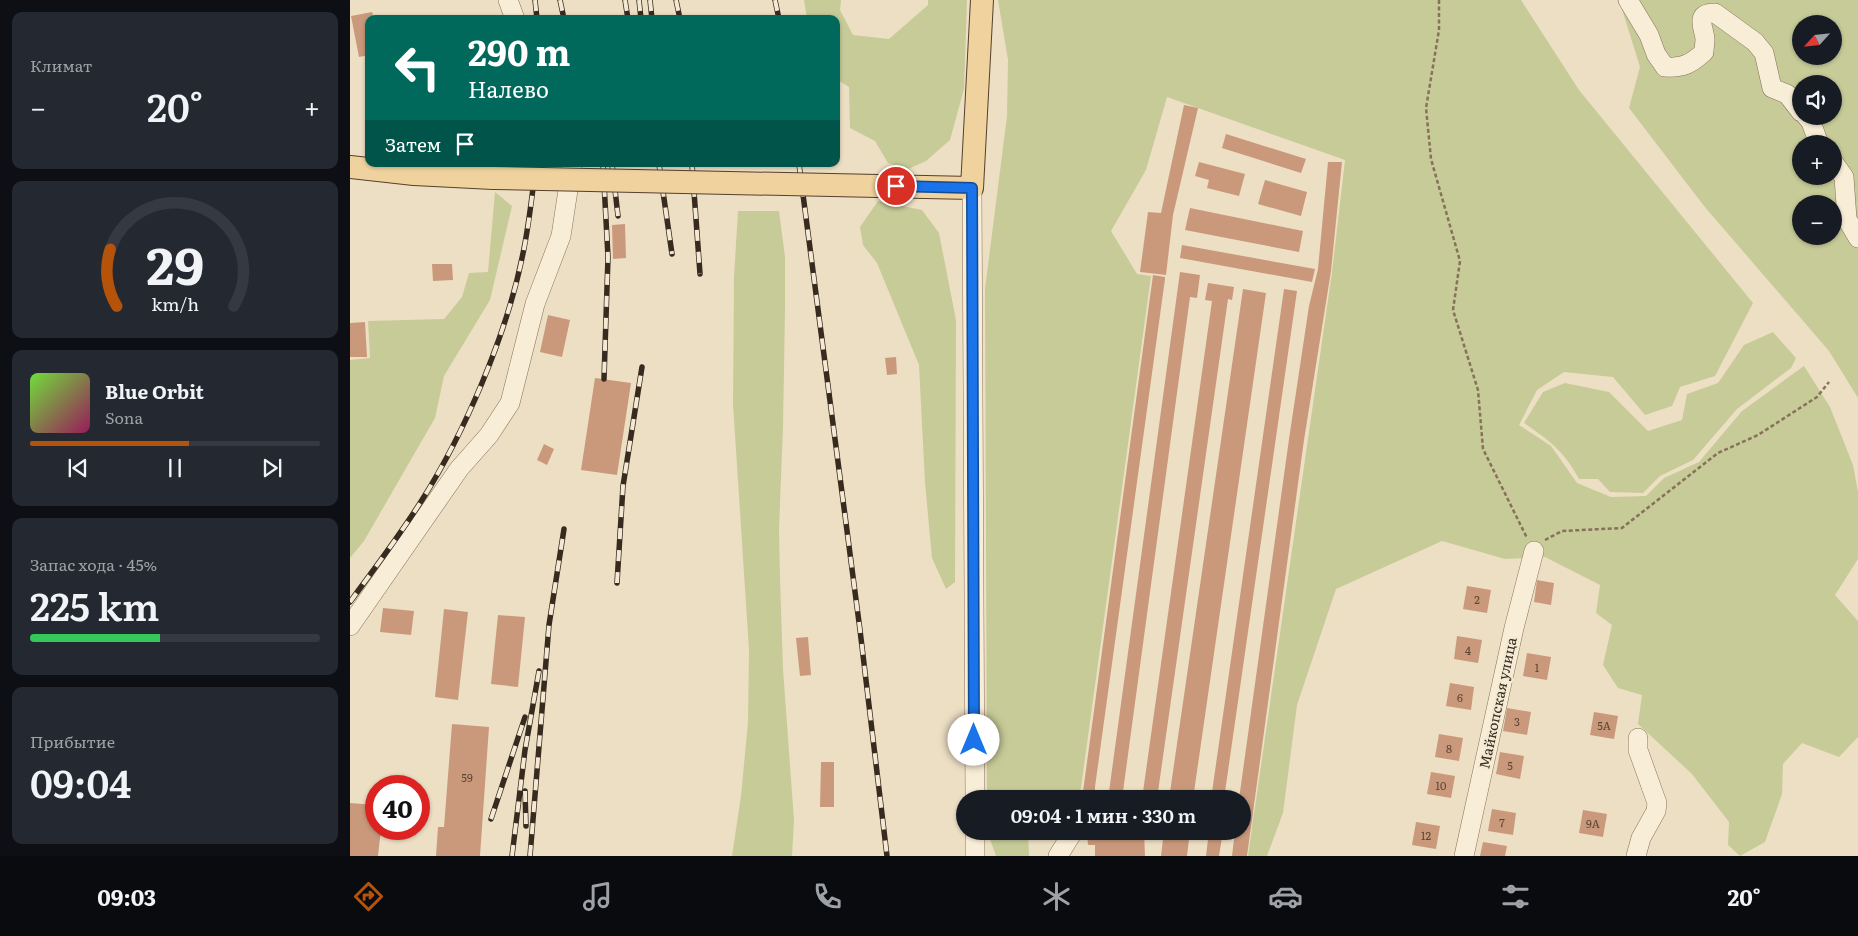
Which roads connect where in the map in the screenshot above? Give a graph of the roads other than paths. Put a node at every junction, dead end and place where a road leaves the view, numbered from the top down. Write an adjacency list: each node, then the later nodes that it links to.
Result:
1 (508, 0): 4 (street)
2 (982, 0): 9 (main road)
3 (1628, 0): 5 (street)
4 (514, 15)
5 (1792, 100)
6 (350, 166): 9 (main road, bridge)
7 (572, 167): 12 (street)
8 (1842, 174): 10 (street)
9 (972, 188): 14 (street)
10 (1858, 238)
11 (1534, 551): 19 (street, Майкопская улица)
12 (350, 626)
13 (1638, 738): 20 (street)
14 (975, 790)
15 (975, 840): 17 (street)
16 (1067, 840): 18 (street)
17 (975, 856)
18 (1058, 856)
19 (1464, 856)
20 (1636, 856)

